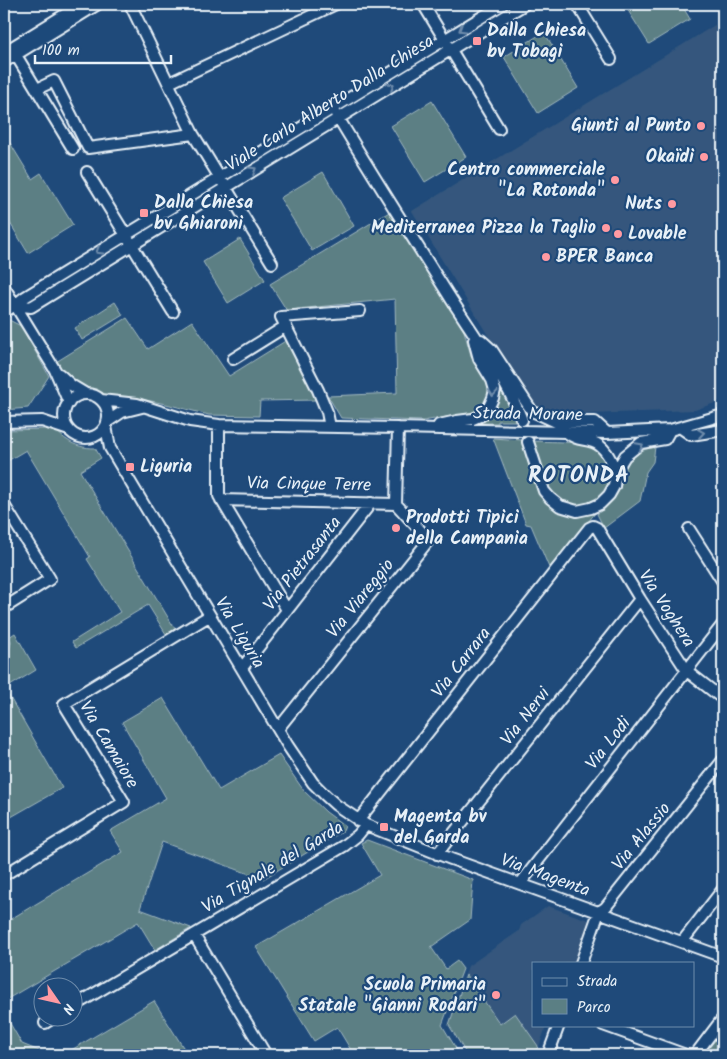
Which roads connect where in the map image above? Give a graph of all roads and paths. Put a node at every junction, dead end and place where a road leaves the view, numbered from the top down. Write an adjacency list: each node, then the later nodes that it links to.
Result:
1 (82, 4): 11 (street)
2 (98, 4): 11 (street)
3 (130, 4): 14 (street)
4 (336, 4): 14 (street)
5 (423, 4): 9 (street)
6 (503, 4): 9 (street, Viale Carlo Alberto Dalla Chiesa, one-way to 9)
7 (525, 4): 10 (street, Viale Carlo Alberto Dalla Chiesa)
8 (577, 4): 12 (street)
9 (445, 40): 10 (street, Viale Carlo Alberto Dalla Chiesa); 16 (street, Viale Carlo Alberto Dalla Chiesa)
10 (450, 49): 17 (street, Viale Carlo Alberto Dalla Chiesa, one-way to 10); 18 (street, Viale Carlo Alberto Dalla Chiesa)
11 (10, 51): 13 (street); 15 (street)
12 (611, 59)
13 (4, 62)
14 (169, 83): 19 (street)
15 (37, 89): 19 (street); 20 (street)
16 (332, 109): 17 (street); 22 (street, Viale Carlo Alberto Dalla Chiesa)
17 (338, 118): 23 (street, Viale Carlo Alberto Dalla Chiesa, one-way to 17); 33 (street)
18 (499, 129)
19 (193, 134): 22 (street)
20 (73, 149)
21 (87, 172): 24 (street)
22 (220, 177): 23 (street, Viale Carlo Alberto Dalla Chiesa); 24 (street, Viale Carlo Alberto Dalla Chiesa)
23 (226, 187): 25 (street, Viale Carlo Alberto Dalla Chiesa); 26 (street, Viale Carlo Alberto Dalla Chiesa)
24 (126, 235): 25 (street); 28 (street, Viale Carlo Alberto Dalla Chiesa, one-way to 28)
25 (132, 245): 28 (street, Viale Carlo Alberto Dalla Chiesa); 31 (street)
26 (272, 263)
27 (4, 287): 28 (street)
28 (15, 305): 30 (street); 35 (street)
29 (360, 310): 32 (street)
30 (4, 312)
31 (173, 312)
32 (286, 326): 34 (street); 48 (street)
33 (472, 332): 42 (street); 50 (street, one-way to 50); 56 (street)
34 (233, 359)
35 (55, 370): 36 (street); 38 (street)
36 (86, 394): 37 (street); 38 (street)
37 (101, 400): 39 (street, Strada Morane); 46 (street)
38 (67, 406): 44 (street); 52 (street)
39 (145, 406): 46 (street); 47 (street, Strada Morane)
40 (723, 408): 43 (street)
41 (723, 415): 43 (street, Strada Morane)
42 (522, 420)
43 (710, 420): 51 (street, Strada Morane)
44 (42, 421): 45 (street); 52 (street)
45 (4, 422)
46 (107, 424): 57 (street); 59 (street, Via Liguria)
47 (220, 425): 48 (street, Strada Morane); 61 (street)
48 (330, 427): 49 (street, Strada Morane)
49 (398, 428): 50 (street, Strada Morane); 63 (street)
50 (426, 428): 55 (street, Strada Morane)
51 (681, 428): 53 (street, Strada Morane); 54 (street, one-way to 54)
52 (69, 430): 57 (street)
53 (670, 430): 56 (street, Strada Morane); 60 (street, one-way to 53)
54 (723, 430)
55 (565, 432): 56 (street, Strada Morane); 60 (street)
56 (607, 433)
57 (91, 438): 59 (street)
58 (528, 442): 60 (street)
59 (110, 448): 71 (street, Via Liguria)
60 (616, 471)
61 (221, 500): 62 (street, Via Cinque Terre); 70 (street)
62 (371, 503): 63 (street, Via Cinque Terre); 70 (street, Via Pietrasanta)
63 (396, 504): 76 (street, Via Viareggio)
64 (4, 505): 69 (street)
65 (593, 526): 68 (street, Via Voghera); 78 (street, Via Carrara)
66 (689, 528): 67 (street)
67 (723, 582)
68 (640, 600): 74 (street, Via Voghera); 79 (street, Via Nervi)
69 (4, 608)
70 (287, 610): 73 (street, Via Pietrasanta)
71 (209, 616): 73 (street, Via Liguria); 80 (street, Via Camaiore)
72 (723, 624): 74 (street, Via Lodi)
73 (242, 668): 76 (street, Via Liguria)
74 (687, 671): 75 (street, Via Voghera); 81 (street, Via Lodi)
75 (723, 699)
76 (278, 729): 78 (street, Via Liguria)
77 (723, 760): 83 (street, Via Alassio)
78 (362, 823): 79 (street, Via Magenta); 84 (street, Via Tignale del Garda)
79 (437, 854): 81 (street, Via Magenta)
80 (4, 875)
81 (520, 884): 83 (street, Via Magenta)
82 (723, 889): 85 (street)
83 (598, 912): 85 (street, Via Magenta); 87 (street, Via Alassio)
84 (194, 935): 88 (street, Via Tignale del Garda); 92 (street, Via Tignale del Garda)
85 (682, 942): 86 (street, Via Magenta)
86 (722, 959)
87 (581, 962)
88 (82, 1001)
89 (723, 1018): 95 (street)
90 (559, 1026): 93 (street)
91 (606, 1026): 94 (street)
92 (266, 1055)
93 (548, 1055)
94 (686, 1055)
95 (695, 1055)

